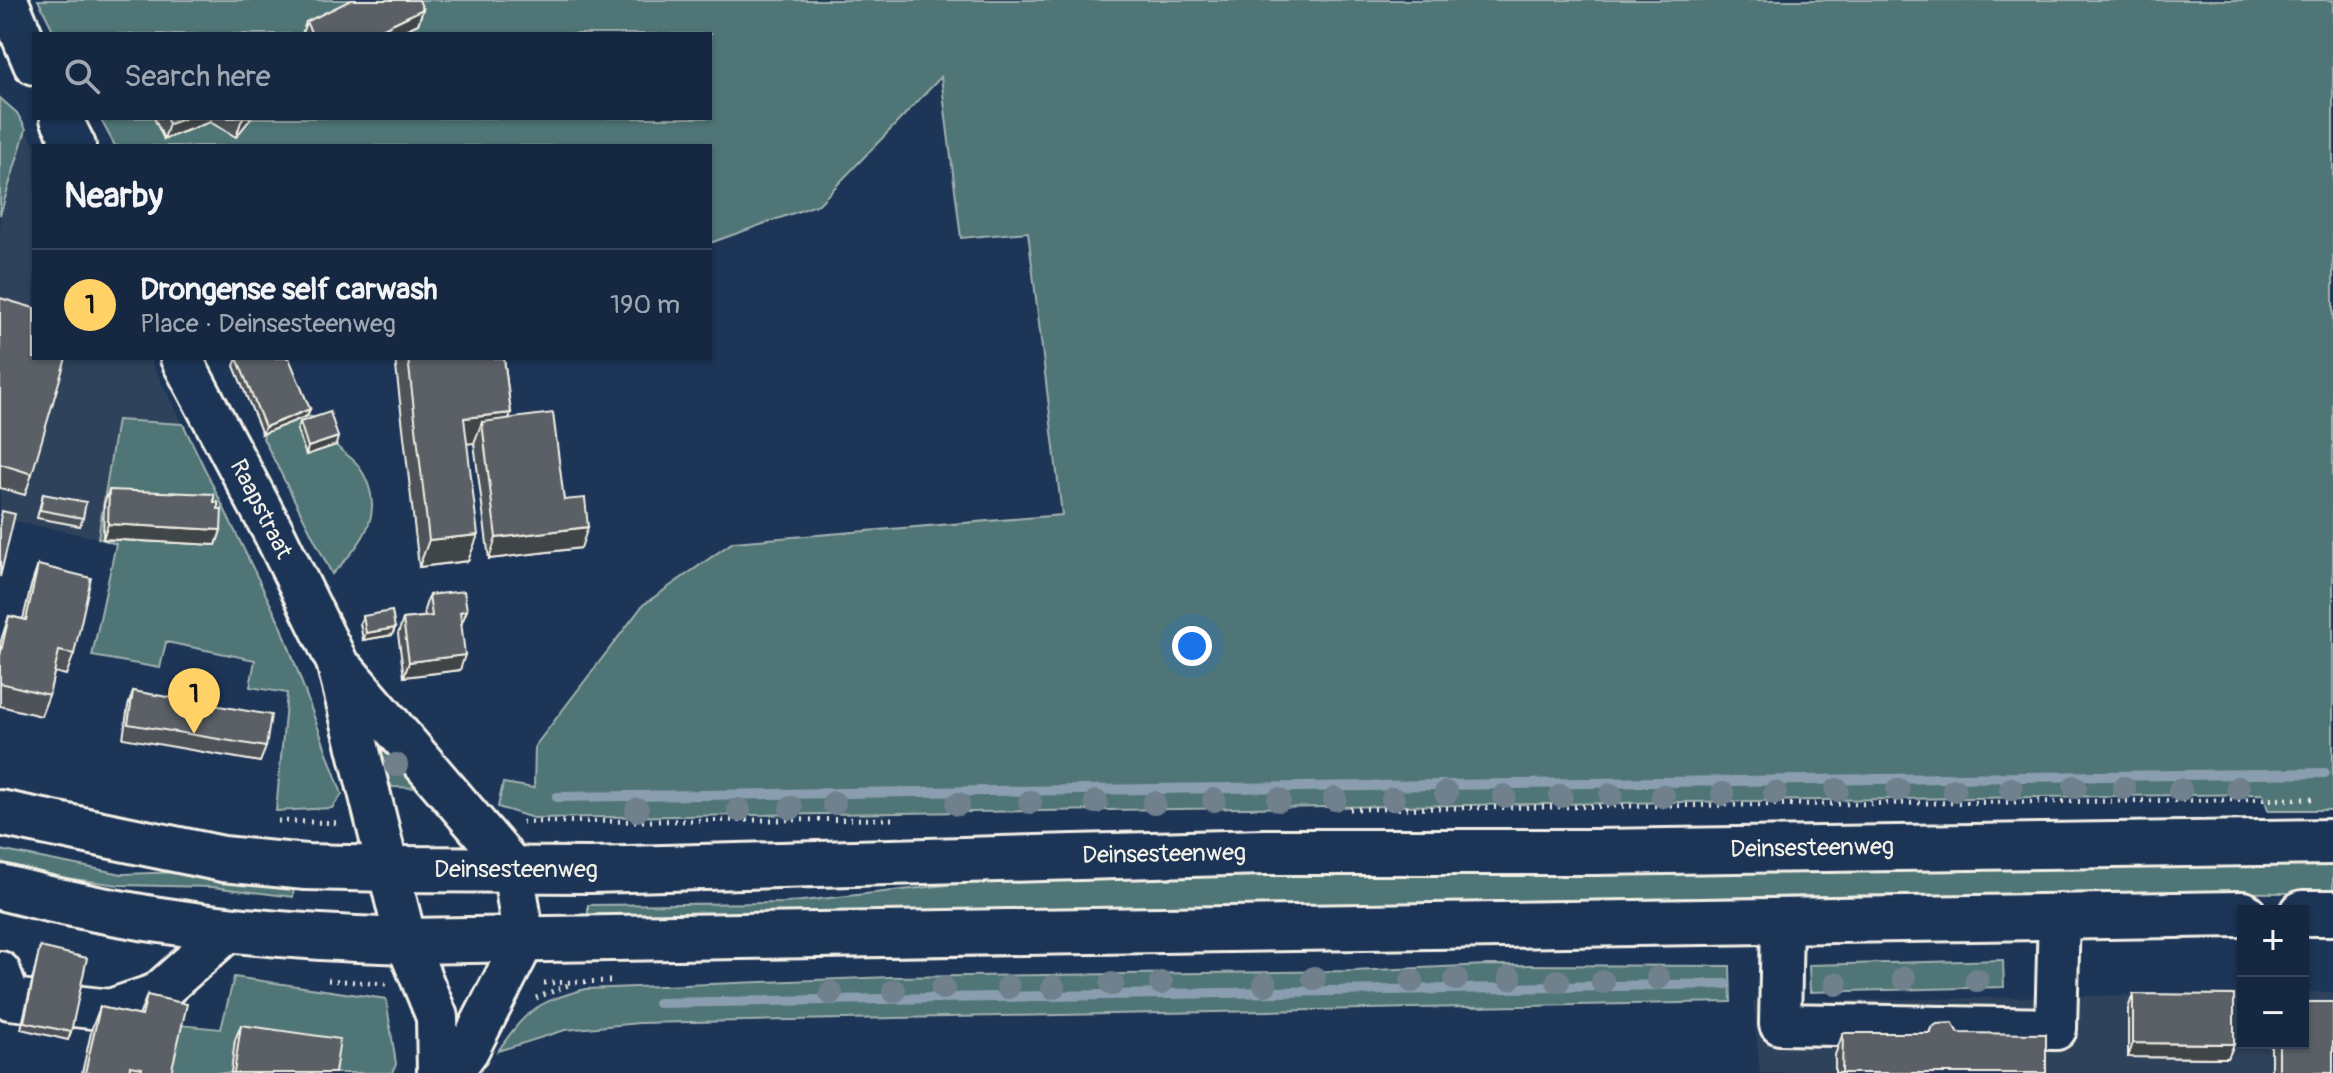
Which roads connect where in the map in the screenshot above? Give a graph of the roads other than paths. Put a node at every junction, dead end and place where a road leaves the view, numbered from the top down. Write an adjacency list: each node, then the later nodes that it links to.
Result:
1 (7, 0): 2 (street)
2 (22, 57)
3 (62, 120): 4 (street)
4 (74, 144)
5 (182, 360): 6 (street, Raapstraat)
6 (337, 662): 9 (street, Raapstraat); 10 (street, Raapstraat)
7 (0, 813): 10 (highway, Deinsesteenweg)
8 (2333, 842): 9 (highway, Deinsesteenweg)
9 (513, 868): 10 (highway, Deinsesteenweg); 19 (street)
10 (391, 869): 18 (street, Raapstraat)
11 (0, 887): 17 (highway)
12 (2309, 913): 13 (highway)
13 (2333, 913)
14 (2059, 914): 15 (highway); 16 (highway); 16 (street)
15 (2237, 914)
16 (1782, 921): 19 (highway)
17 (228, 931): 18 (highway); 20 (street)
18 (406, 941): 19 (highway); 21 (street, Raapstraat)
19 (524, 941): 22 (street)
20 (0, 972)
21 (438, 1073)
22 (451, 1073)

